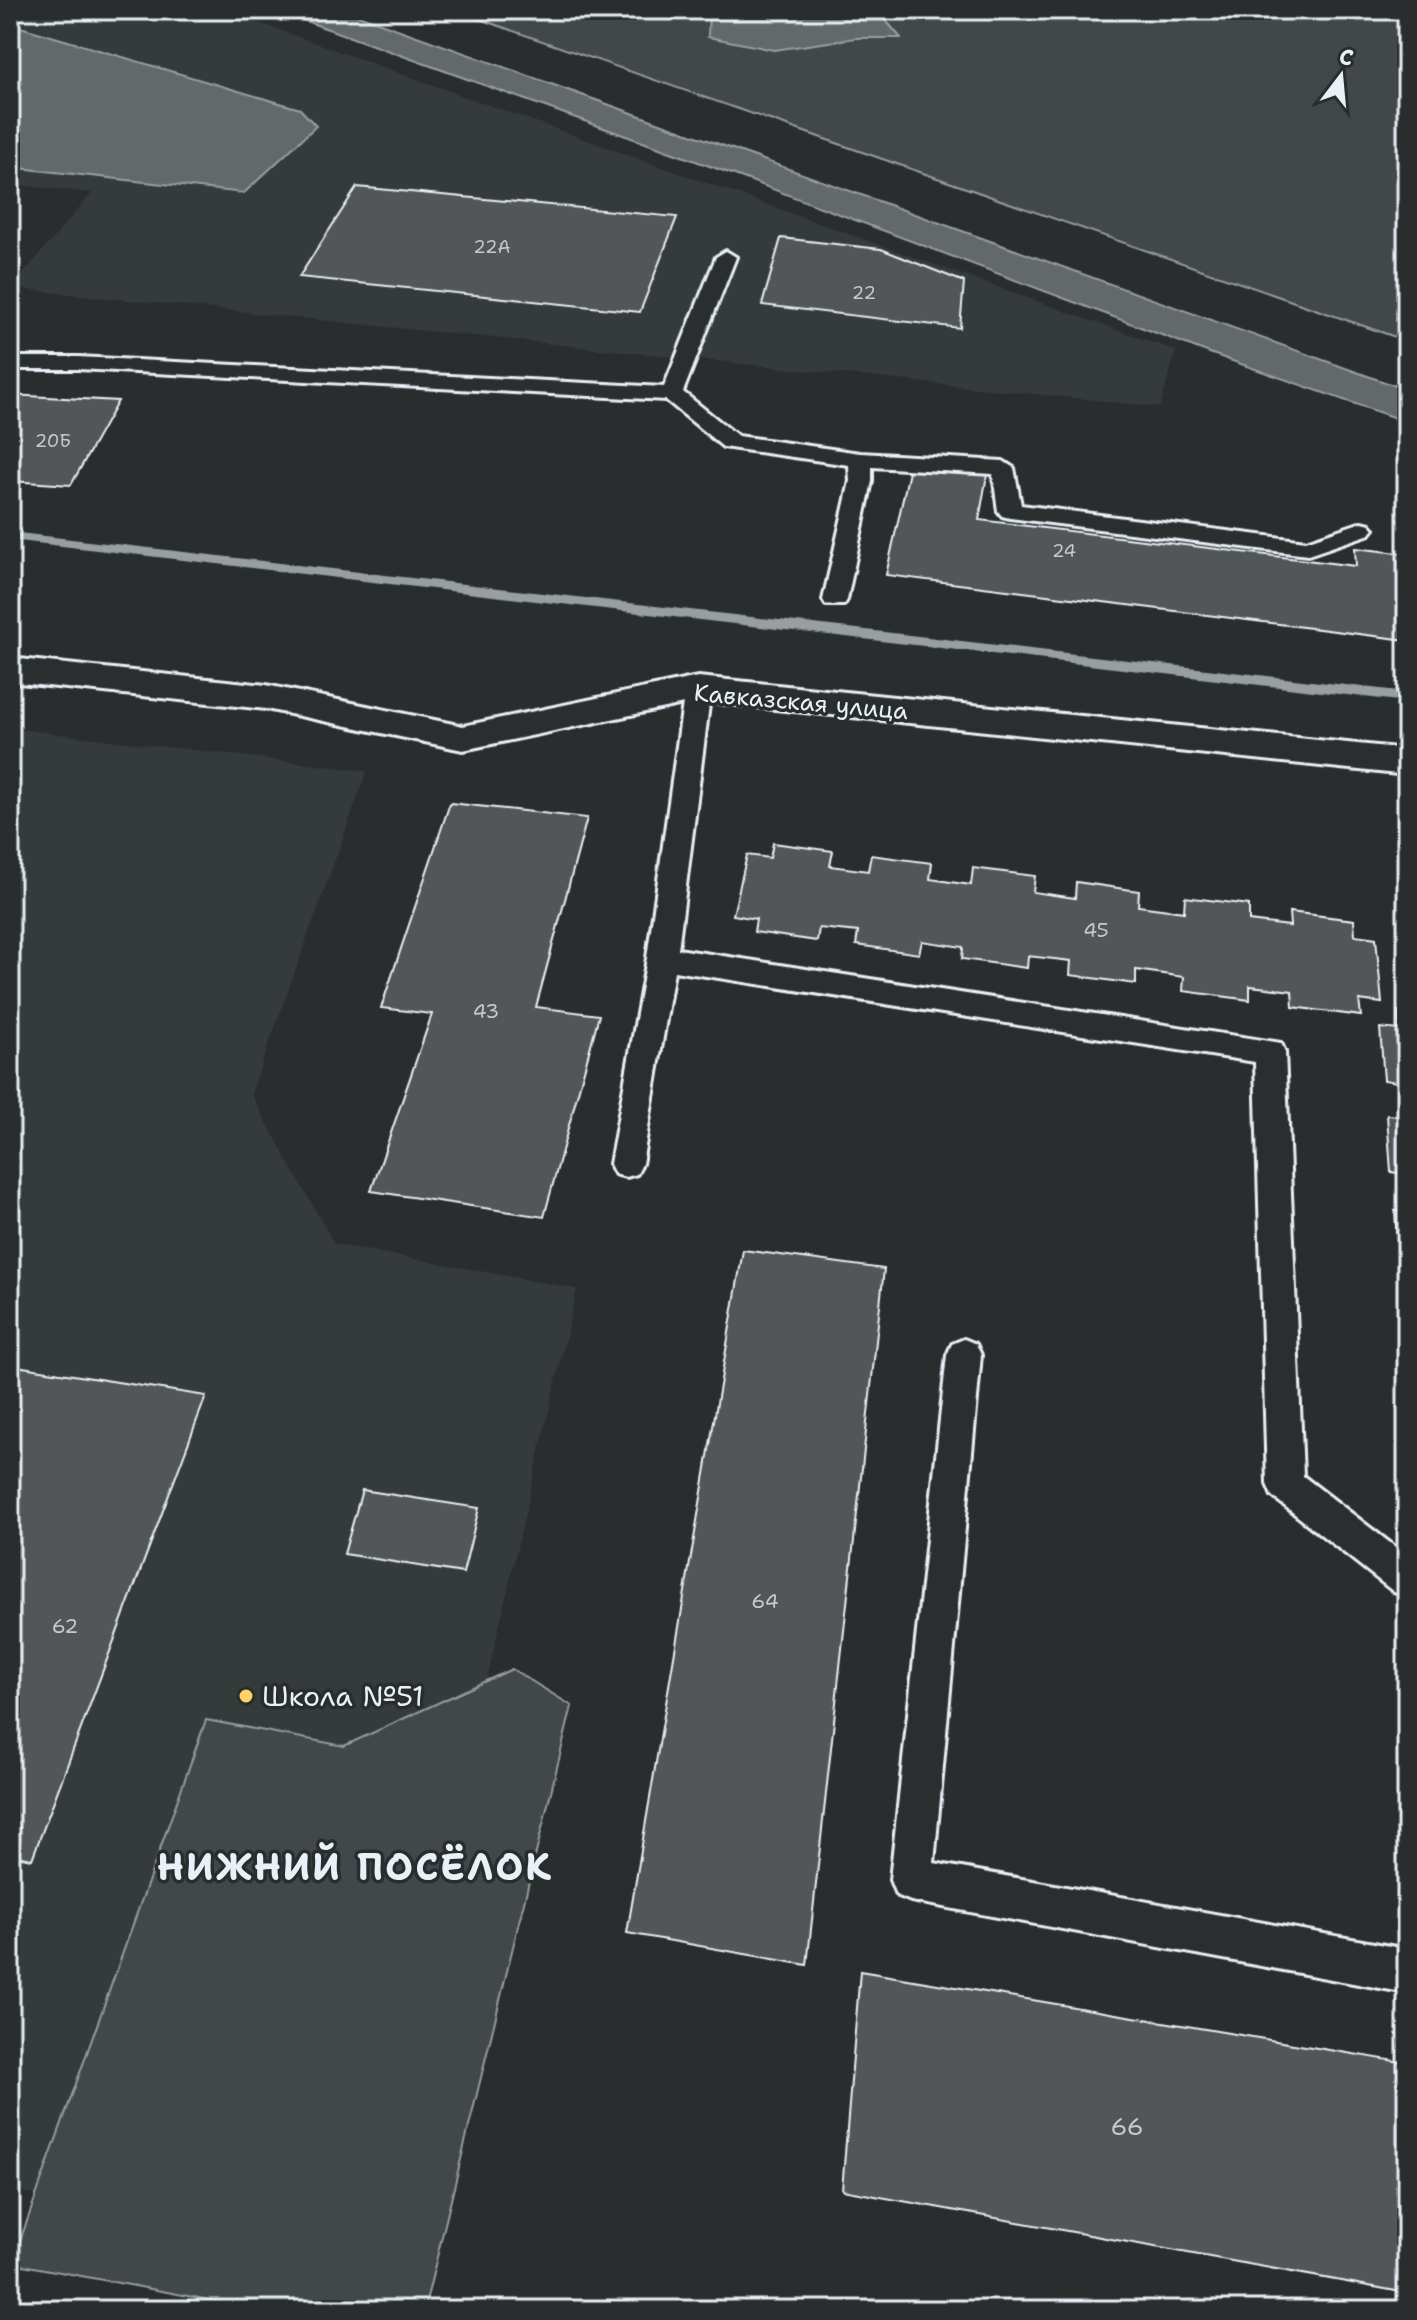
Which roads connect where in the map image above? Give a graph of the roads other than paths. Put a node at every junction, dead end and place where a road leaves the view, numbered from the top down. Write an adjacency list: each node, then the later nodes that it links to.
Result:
1 (726, 257): 3 (lane)
2 (10, 363): 3 (lane)
3 (672, 394): 4 (lane)
4 (860, 460): 5 (lane); 6 (lane)
5 (1362, 529)
6 (835, 600)
7 (10, 670): 8 (street, Кавказская улица)
8 (698, 689): 9 (street, Кавказская улица); 10 (lane)
9 (1407, 762)
10 (662, 958): 11 (lane); 13 (lane)
11 (626, 1164)
12 (964, 1355): 14 (lane)
13 (1407, 1579)
14 (1407, 1971)

